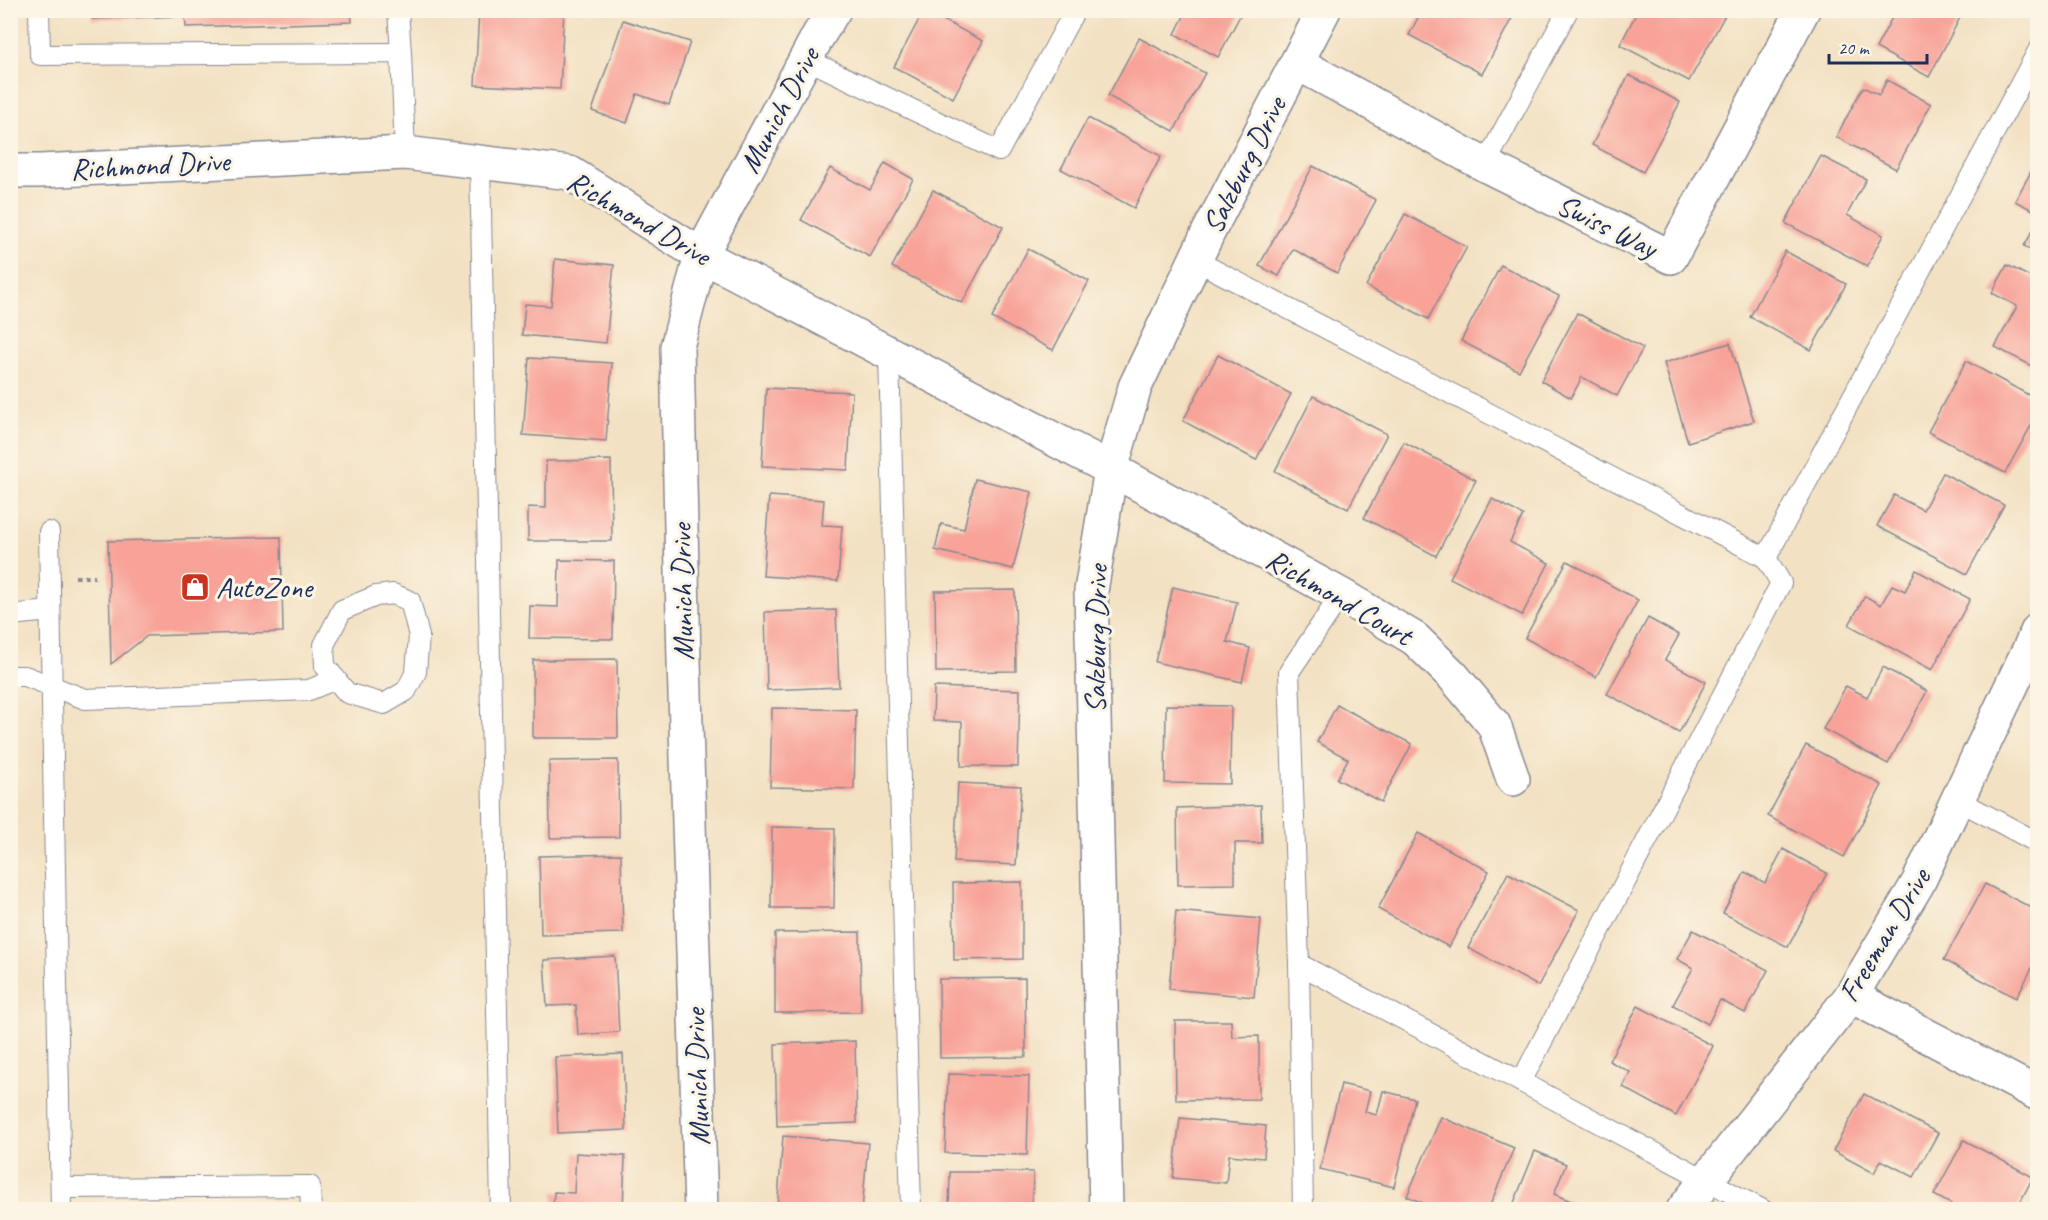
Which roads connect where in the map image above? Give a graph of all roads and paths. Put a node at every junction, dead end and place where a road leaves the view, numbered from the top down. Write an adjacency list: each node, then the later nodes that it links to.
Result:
1 (39, 10): 9 (lane)
2 (398, 10): 9 (lane)
3 (834, 10): 10 (street, Munich Drive)
4 (1075, 10): 10 (lane)
5 (1324, 10): 11 (street, Salzburg Drive)
6 (1568, 10): 14 (lane)
7 (1803, 10): 14 (street, Swiss Way)
8 (2037, 51): 21 (lane)
9 (401, 53): 12 (lane)
10 (806, 59): 16 (street, Munich Drive)
11 (1297, 63): 14 (street, Swiss Way); 17 (street, Salzburg Drive)
12 (405, 153): 13 (street, Richmond Drive); 15 (street, Richmond Drive)
13 (480, 162): 16 (street, Richmond Drive); 44 (lane)
14 (1485, 165)
15 (10, 171)
16 (701, 255): 18 (street, Richmond Drive); 45 (street, Munich Drive)
17 (1196, 260): 19 (street, Salzburg Drive); 21 (lane)
18 (890, 354): 19 (street, Richmond Drive); 46 (lane)
19 (1111, 469): 26 (street, Richmond Court); 47 (street, Salzburg Drive)
20 (49, 532): 27 (lane)
21 (1766, 558): 38 (lane)
22 (10, 574): 23 (path)
23 (17, 574)
24 (67, 576): 25 (path)
25 (95, 576)
26 (1341, 595): 33 (street, Richmond Court); 36 (lane)
27 (50, 611): 28 (lane); 32 (lane)
28 (10, 615)
29 (2037, 630): 34 (street, Freeman Drive)
30 (10, 676): 32 (lane)
31 (336, 679): 31 (lane); 32 (lane)
32 (52, 687): 41 (lane)
33 (1513, 779)
34 (1958, 800): 35 (lane); 37 (street, Freeman Drive)
35 (2037, 843)
36 (1299, 964): 38 (lane); 48 (lane)
37 (1851, 996): 39 (street); 40 (street, Freeman Drive)
38 (1521, 1082): 40 (lane)
39 (2037, 1095)
40 (1706, 1179): 49 (street, Freeman Drive); 50 (lane)
41 (61, 1188): 42 (lane); 43 (lane)
42 (62, 1209)
43 (311, 1209)
44 (501, 1209)
45 (701, 1209)
46 (912, 1209)
47 (1106, 1209)
48 (1303, 1209)
49 (1683, 1209)
50 (1763, 1209)

